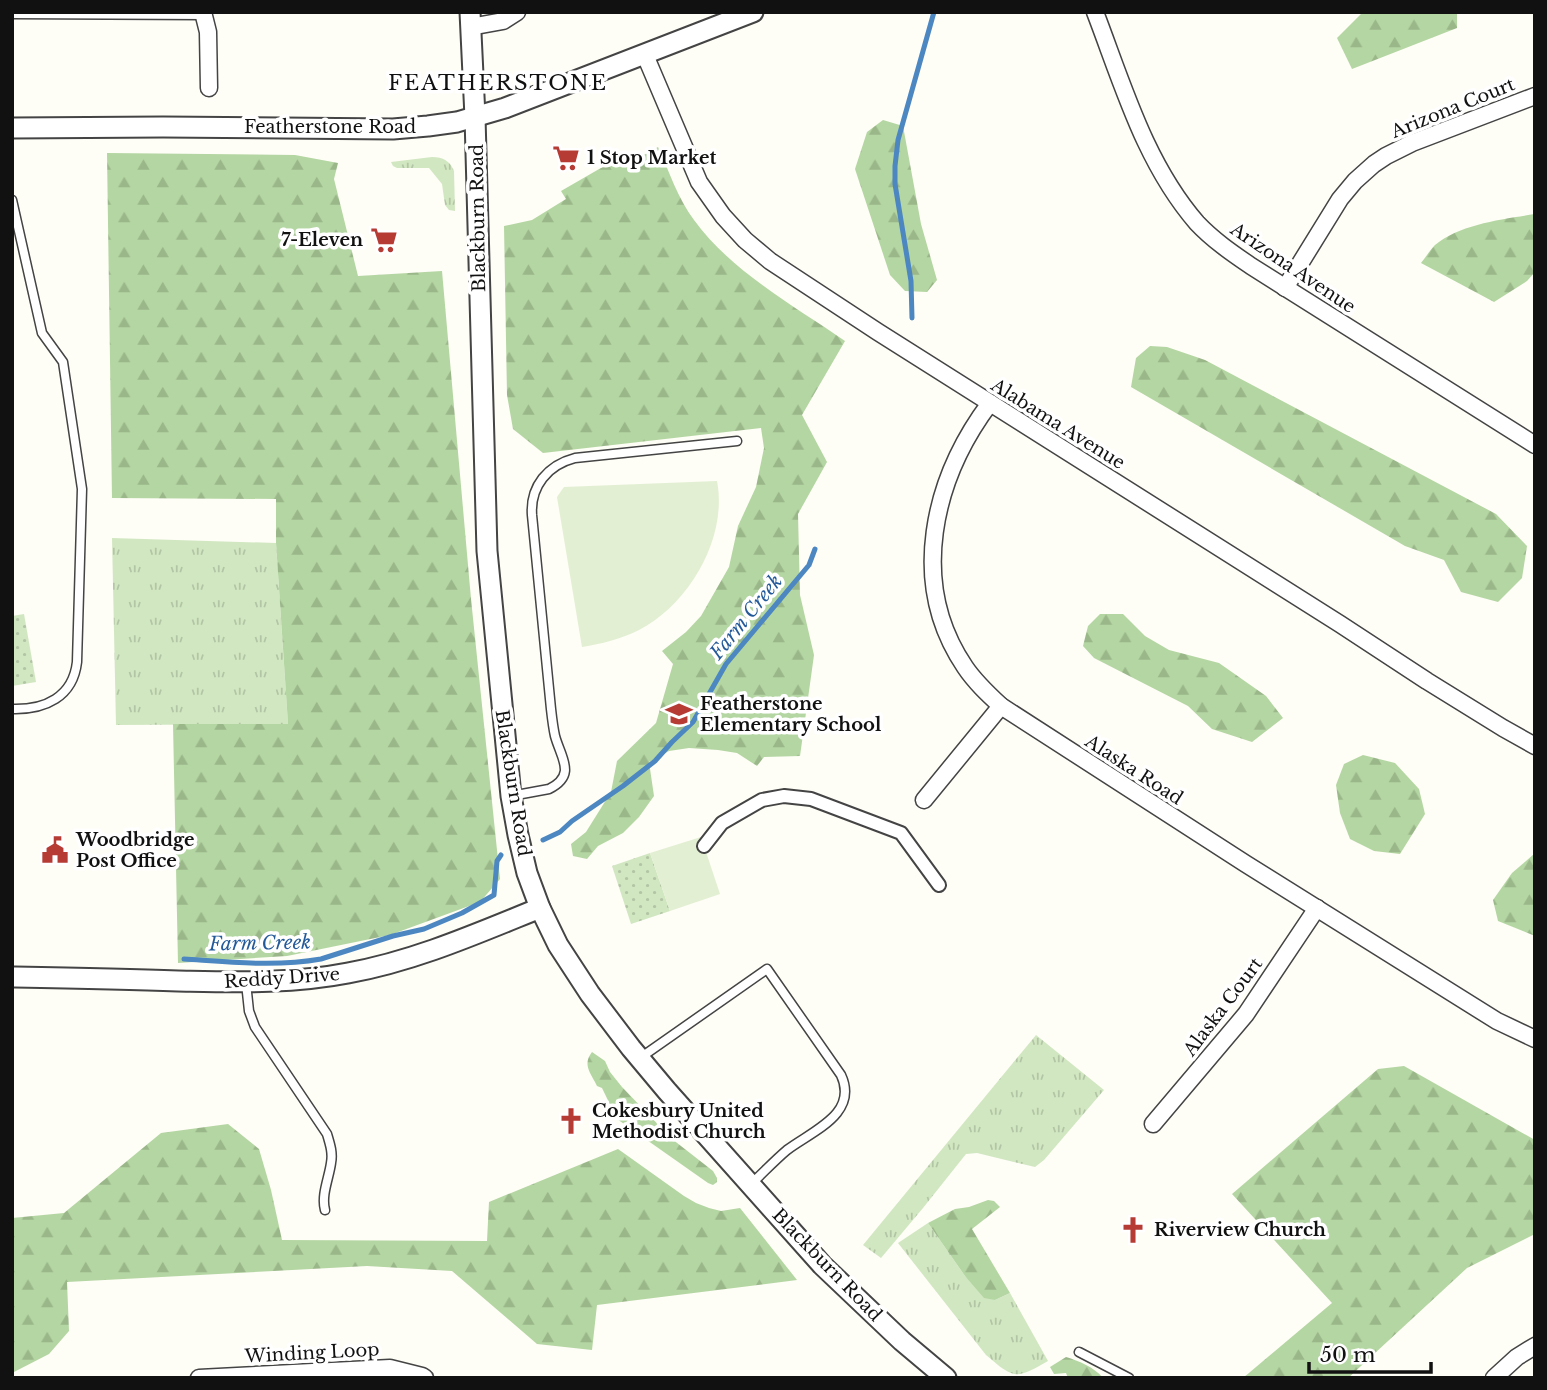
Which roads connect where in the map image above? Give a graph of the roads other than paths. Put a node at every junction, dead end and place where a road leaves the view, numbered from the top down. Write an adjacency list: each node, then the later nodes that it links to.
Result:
1 (517, 12): 6 (street)
2 (753, 12): 7 (street, Featherstone Road)
3 (1095, 12): 13 (street, Arizona Avenue)
4 (203, 13): 5 (lane); 8 (street)
5 (12, 14)
6 (470, 19): 10 (street, Blackburn Road)
7 (645, 55): 10 (street, Featherstone Road); 14 (street, Alabama Avenue)
8 (209, 88)
9 (1535, 96): 13 (street, Arizona Court)
10 (475, 117): 11 (street, Featherstone Road); 20 (street, Blackburn Road)
11 (12, 128)
12 (12, 200): 18 (lane)
13 (1285, 288): 16 (street, Arizona Avenue)
14 (990, 403): 17 (street, Alaska Road); 19 (street, Alabama Avenue)
15 (737, 441): 20 (lane)
16 (1535, 445)
17 (1001, 706): 21 (street); 25 (street, Alaska Road)
18 (12, 709)
19 (1535, 746)
20 (511, 796): 24 (street, Blackburn Road)
21 (924, 800)
22 (704, 846): 23 (street)
23 (939, 885)
24 (540, 908): 27 (street, Reddy Drive); 29 (street, Blackburn Road)
25 (1317, 908): 28 (street, Alaska Road); 30 (street, Alaska Court)
26 (12, 977): 27 (street, Reddy Drive)
27 (246, 983): 32 (lane)
28 (1535, 1039)
29 (640, 1058): 31 (street, Blackburn Road); 31 (lane)
30 (1153, 1124)
31 (750, 1184): 37 (street, Blackburn Road)
32 (325, 1210)
33 (1535, 1346): 39 (street)
34 (1079, 1352): 38 (lane)
35 (199, 1378): 36 (street, Winding Loop)
36 (425, 1378)
37 (946, 1378)
38 (1129, 1378)
39 (1494, 1378)

